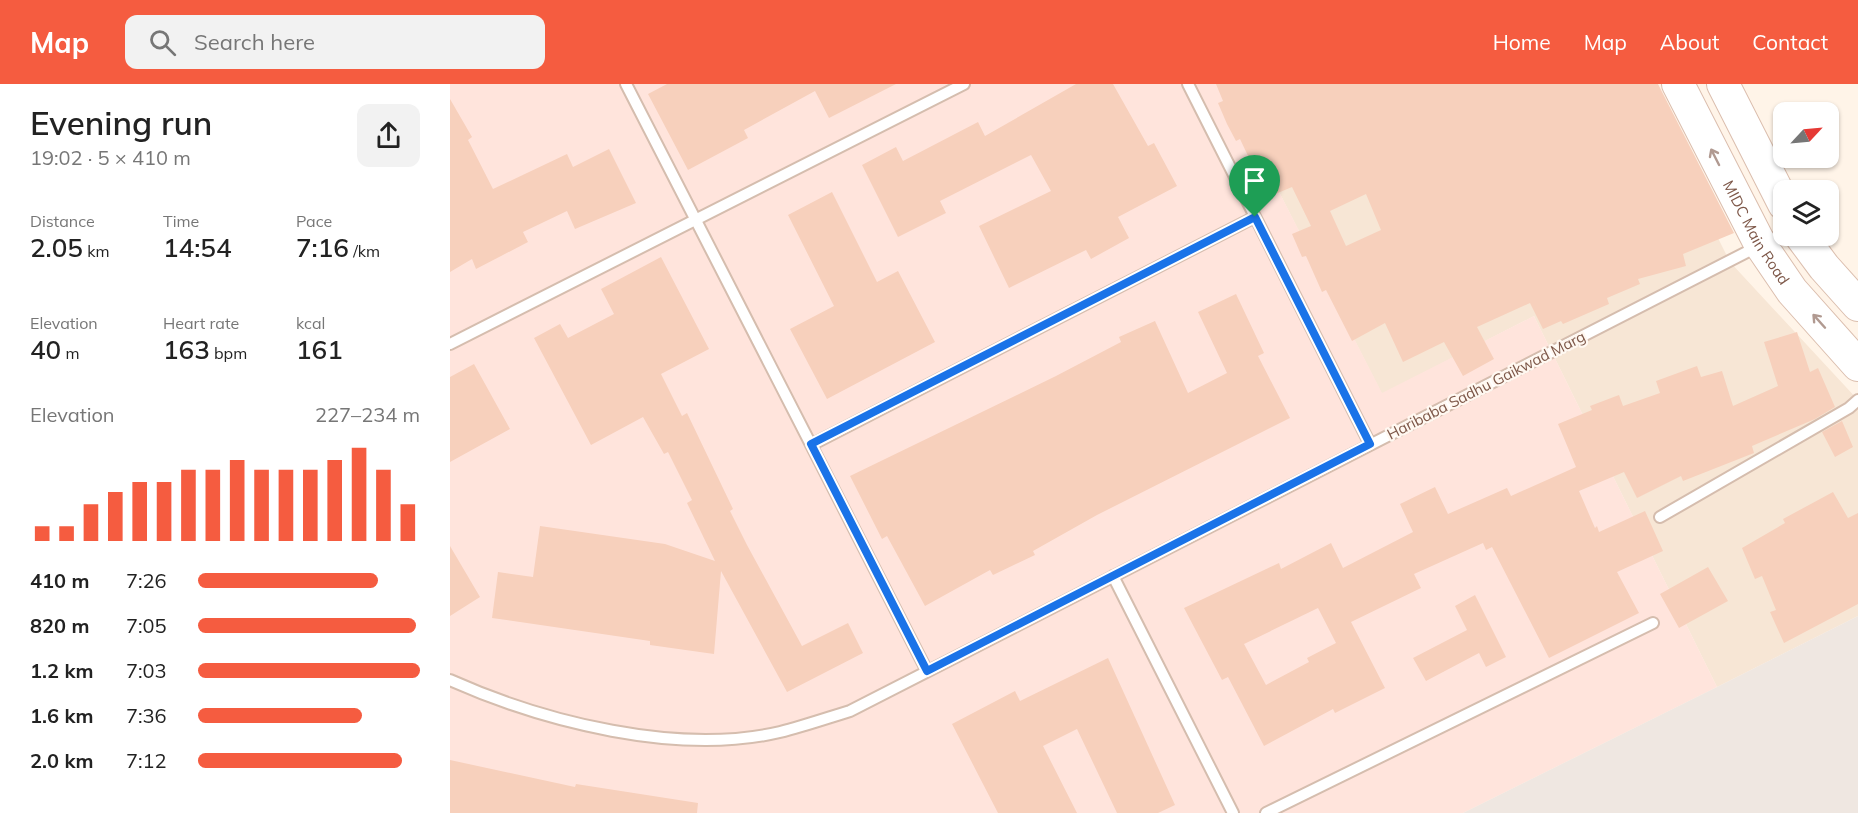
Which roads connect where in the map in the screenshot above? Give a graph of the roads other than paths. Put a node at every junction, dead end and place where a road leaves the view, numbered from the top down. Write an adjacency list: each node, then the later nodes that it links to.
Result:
1 (626, 84): 8 (lane)
2 (964, 84): 8 (lane)
3 (1188, 84): 7 (lane)
4 (1678, 84): 9 (main road, MIDC Main Road, one-way to 4)
5 (1723, 84): 6 (main road)
6 (1773, 182)
7 (1255, 217): 15 (lane); 16 (lane)
8 (696, 220): 12 (lane); 15 (lane)
9 (1772, 238): 13 (main road, MIDC Main Road, one-way to 9); 16 (lane, Haribaba Sadhu Gaikwad Marg)
10 (1809, 246): 11 (main road)
11 (1858, 305)
12 (450, 344)
13 (1858, 364)
14 (1858, 400): 17 (lane)
15 (811, 444): 20 (lane)
16 (1370, 444): 18 (lane, Haribaba Sadhu Gaikwad Marg)
17 (1660, 518)
18 (1113, 576): 20 (lane, Haribaba Sadhu Gaikwad Marg); 22 (lane)
19 (1653, 623): 23 (lane)
20 (927, 671): 21 (lane, Haribaba Sadhu Gaikwad Marg)
21 (450, 680)
22 (1233, 813)
23 (1266, 813)

